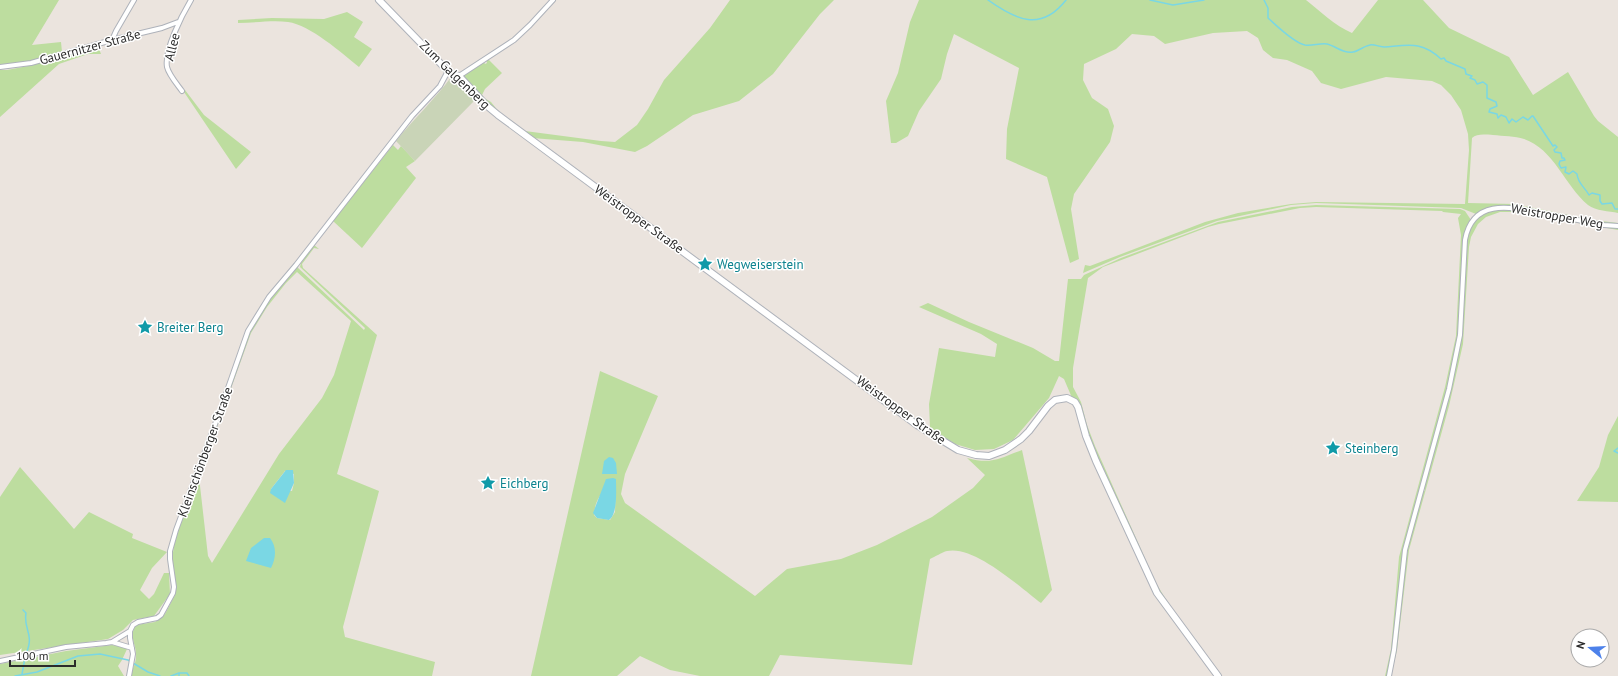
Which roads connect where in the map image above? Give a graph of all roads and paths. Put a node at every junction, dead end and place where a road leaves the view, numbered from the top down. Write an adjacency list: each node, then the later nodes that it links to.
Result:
1 (134, 0): 6 (street)
2 (191, 0): 5 (street, Allee)
3 (379, 0): 8 (street, Zum Galgenberg)
4 (553, 0): 9 (street)
5 (178, 22): 6 (street, Gauernitzer Straße); 10 (street, Allee)
6 (112, 40): 7 (street, Gauernitzer Straße)
7 (0, 67)
8 (448, 71): 9 (street, Zum Galgenberg); 13 (street, Kleinschönberger Straße)
9 (459, 76): 11 (street, Zum Galgenberg)
10 (182, 91)
11 (498, 115): 18 (street, Weistropper Straße)
12 (1618, 226): 19 (street, Weistropper Weg)
13 (130, 631): 14 (street, Kleinschönberger Straße); 15 (street)
14 (112, 642): 15 (street); 16 (street)
15 (132, 648): 17 (street)
16 (0, 661)
17 (129, 676)
18 (1218, 676)
19 (1389, 676)

